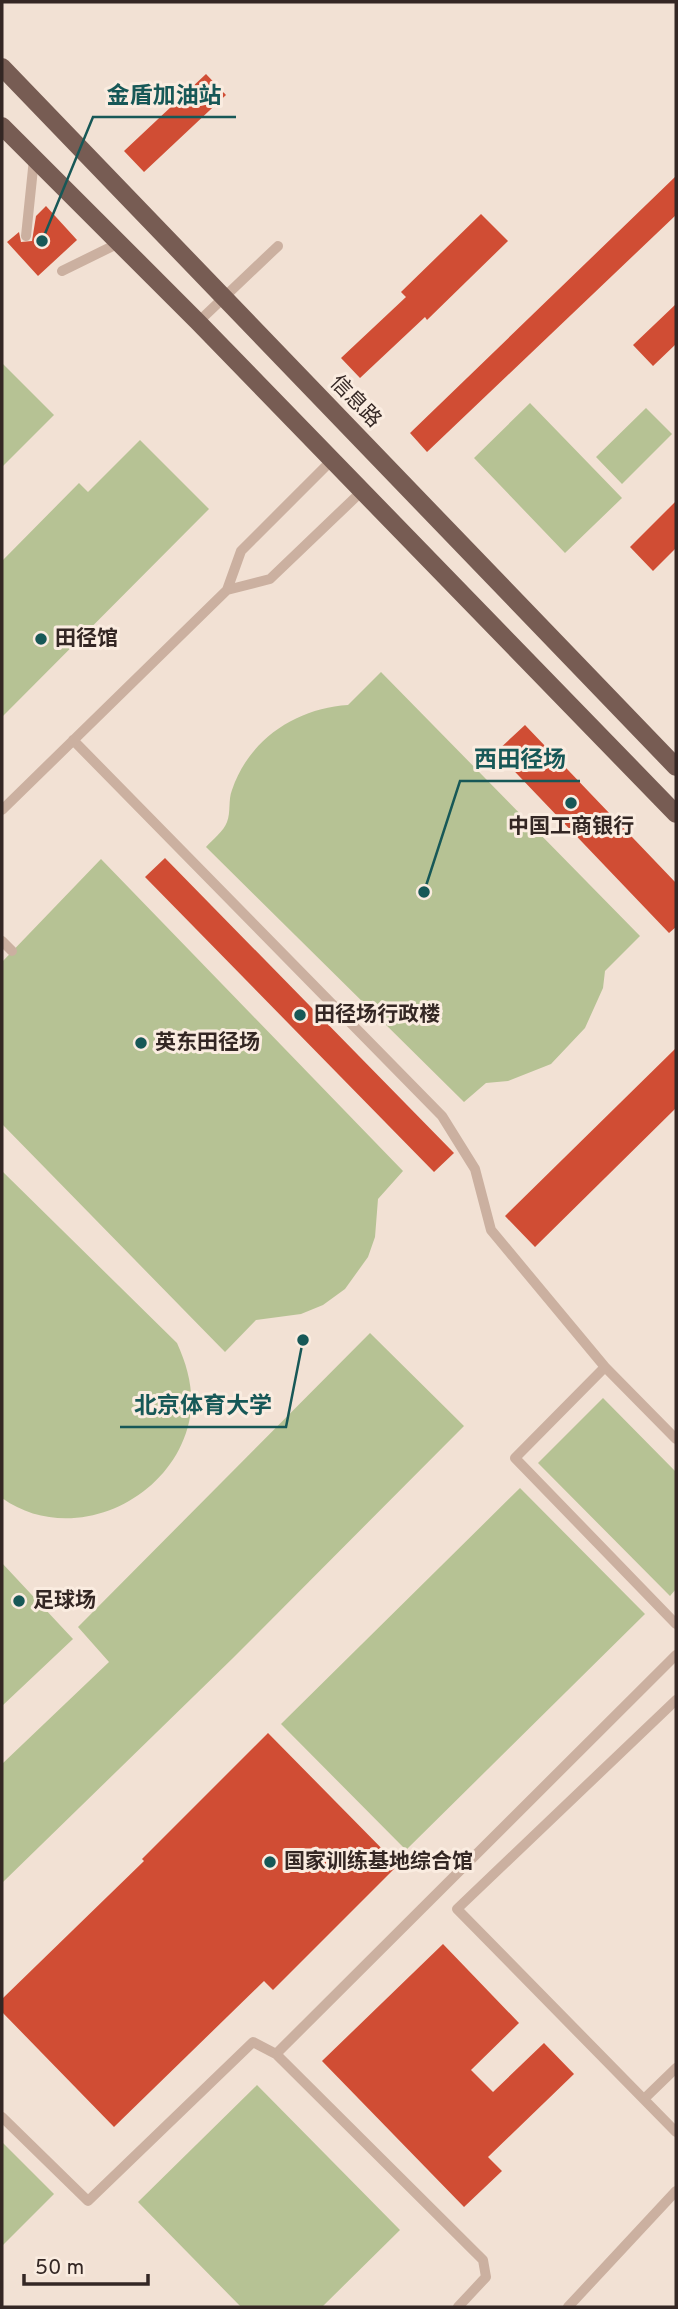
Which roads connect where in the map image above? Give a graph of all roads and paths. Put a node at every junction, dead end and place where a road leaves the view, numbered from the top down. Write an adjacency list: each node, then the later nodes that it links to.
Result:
1 (2, 67): 8 (main road, 信息路)
2 (2, 126): 3 (main road)
3 (34, 158): 4 (lane); 5 (main road)
4 (26, 236)
5 (119, 243): 7 (lane); 9 (main road)
6 (278, 246): 8 (lane)
7 (62, 271)
8 (223, 298): 9 (lane); 14 (main road, 信息路)
9 (198, 322): 10 (main road)
10 (332, 460): 11 (main road); 12 (lane)
11 (362, 491): 12 (lane); 16 (main road)
12 (227, 590): 13 (lane)
13 (73, 740): 15 (lane); 19 (lane)
14 (676, 767)
15 (2, 810)
16 (676, 814)
17 (2, 941): 18 (lane)
18 (12, 951)
19 (605, 1367): 20 (lane); 21 (lane)
20 (676, 1439)
21 (676, 1624)
22 (676, 1655): 24 (lane)
23 (676, 1700): 26 (lane)
24 (276, 2054): 27 (lane); 30 (lane)
25 (676, 2068): 26 (lane)
26 (644, 2099): 28 (lane)
27 (2, 2117)
28 (676, 2132)
29 (676, 2191): 31 (lane)
30 (457, 2307)
31 (568, 2307)

